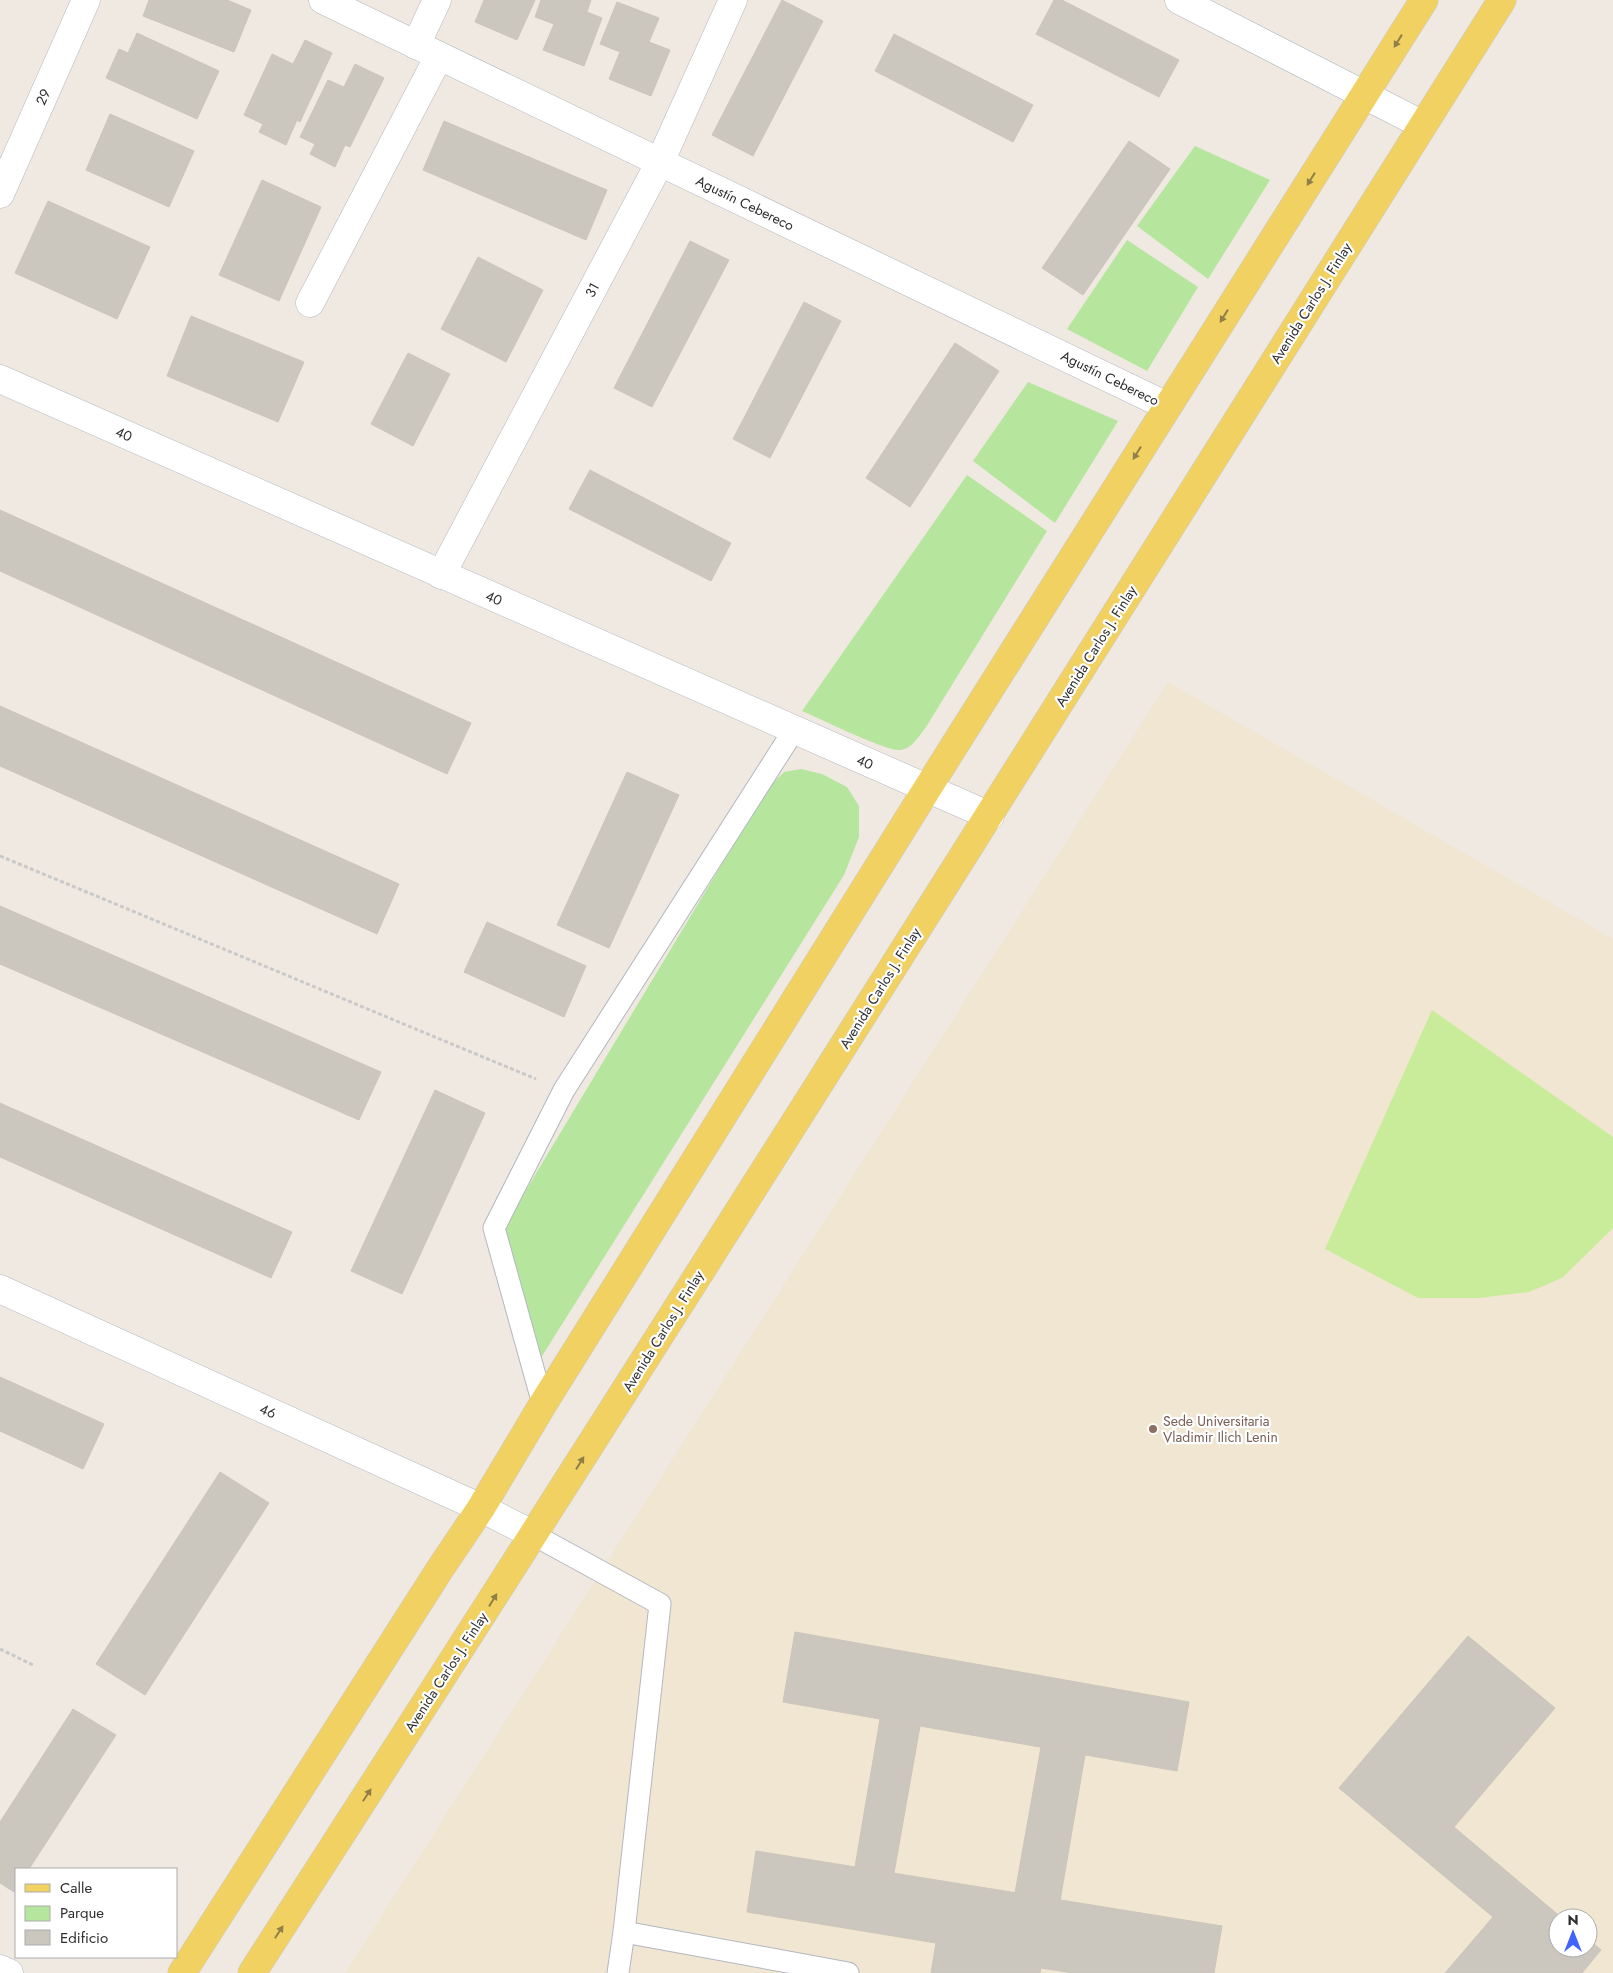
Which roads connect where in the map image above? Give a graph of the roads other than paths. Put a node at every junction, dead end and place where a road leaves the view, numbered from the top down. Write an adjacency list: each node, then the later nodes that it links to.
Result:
1 (86, 0): 12 (street, 29)
2 (323, 0): 8 (street, Agustín Cebereco)
3 (437, 0): 8 (street)
4 (733, 0): 11 (street, 31)
5 (1180, 0): 9 (street)
6 (1424, 0): 9 (main road, one-way to 9)
7 (1502, 0): 10 (main road, Avenida Carlos J. Finlay)
8 (428, 51): 11 (street, Agustín Cebereco); 13 (street)
9 (1364, 95): 10 (street); 15 (main road, one-way to 15)
10 (1423, 125): 19 (main road, Avenida Carlos J. Finlay)
11 (660, 162): 15 (street, Agustín Cebereco); 16 (street, 31)
12 (0, 194)
13 (310, 303)
14 (0, 379): 16 (street, 40)
15 (1167, 406): 18 (main road, one-way to 18)
16 (441, 575): 17 (street, 40)
17 (794, 730): 18 (street, 40); 21 (lane)
18 (926, 789): 19 (street, 40); 21 (main road)
19 (990, 816): 23 (main road, Avenida Carlos J. Finlay, one-way to 19)
20 (0, 1289): 22 (street, 46)
21 (543, 1404): 22 (main road)
22 (482, 1508): 23 (street, 46); 27 (main road)
23 (534, 1535): 24 (lane); 28 (main road, Avenida Carlos J. Finlay, one-way to 23)
24 (624, 1932): 29 (lane); 30 (lane)
25 (0, 1969): 26 (street)
26 (9, 1973)
27 (182, 1973)
28 (252, 1973)
29 (618, 1973)
30 (848, 1973)

